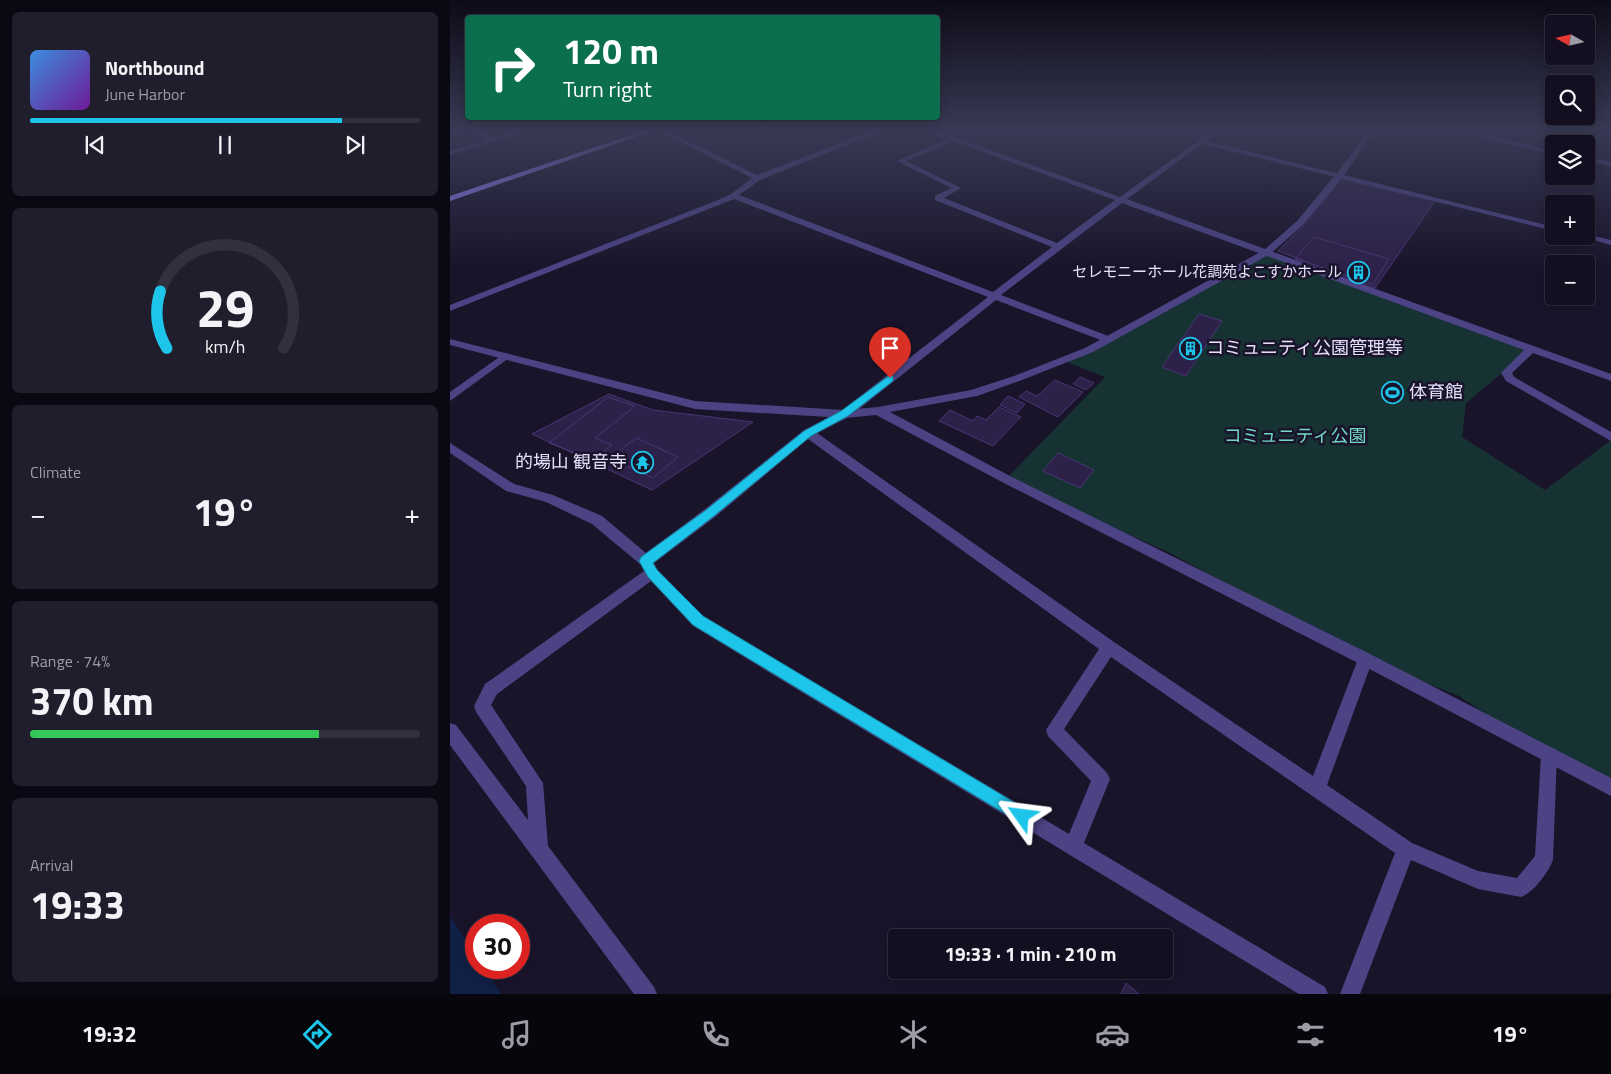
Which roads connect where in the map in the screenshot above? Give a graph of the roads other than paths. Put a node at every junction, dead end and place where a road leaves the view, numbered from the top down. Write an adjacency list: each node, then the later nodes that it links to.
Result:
1 (517, 176): 11 (main road)
2 (754, 176): 9 (street)
3 (761, 176): 9 (street)
4 (932, 176): 16 (street)
5 (1058, 176): 12 (street)
6 (1154, 176): 12 (street)
7 (1339, 176): 17 (street)
8 (1341, 176): 13 (street)
9 (757, 178): 10 (street)
10 (734, 196): 18 (street); 19 (street)
11 (450, 199)
12 (1122, 199): 16 (street); 17 (street)
13 (1545, 227)
14 (1595, 239): 15 (street)
15 (1611, 243)
16 (1058, 246): 18 (street)
17 (1267, 252): 20 (street); 22 (street)
18 (996, 296): 20 (street); 27 (street)
19 (450, 308)
20 (1107, 339): 26 (street)
21 (450, 342): 23 (street)
22 (1532, 349): 24 (street); 29 (street)
23 (505, 356): 25 (street); 27 (street)
24 (1611, 378)
25 (450, 397)
26 (878, 411): 27 (street); 33 (street)
27 (845, 414): 28 (street)
28 (808, 433): 31 (street); 32 (street)
29 (1611, 437)
30 (450, 447): 31 (street)
31 (649, 567): 38 (street); 40 (street)
32 (1109, 647): 36 (street); 38 (street)
33 (1365, 659): 35 (street); 36 (street)
34 (450, 731): 40 (street)
35 (1549, 755): 37 (street); 39 (street)
36 (1317, 788): 39 (street)
37 (1611, 788)
38 (1073, 846): 42 (street)
39 (1406, 848): 43 (street)
40 (539, 850): 41 (street)
41 (647, 994)
42 (1318, 994)
43 (1350, 994)

